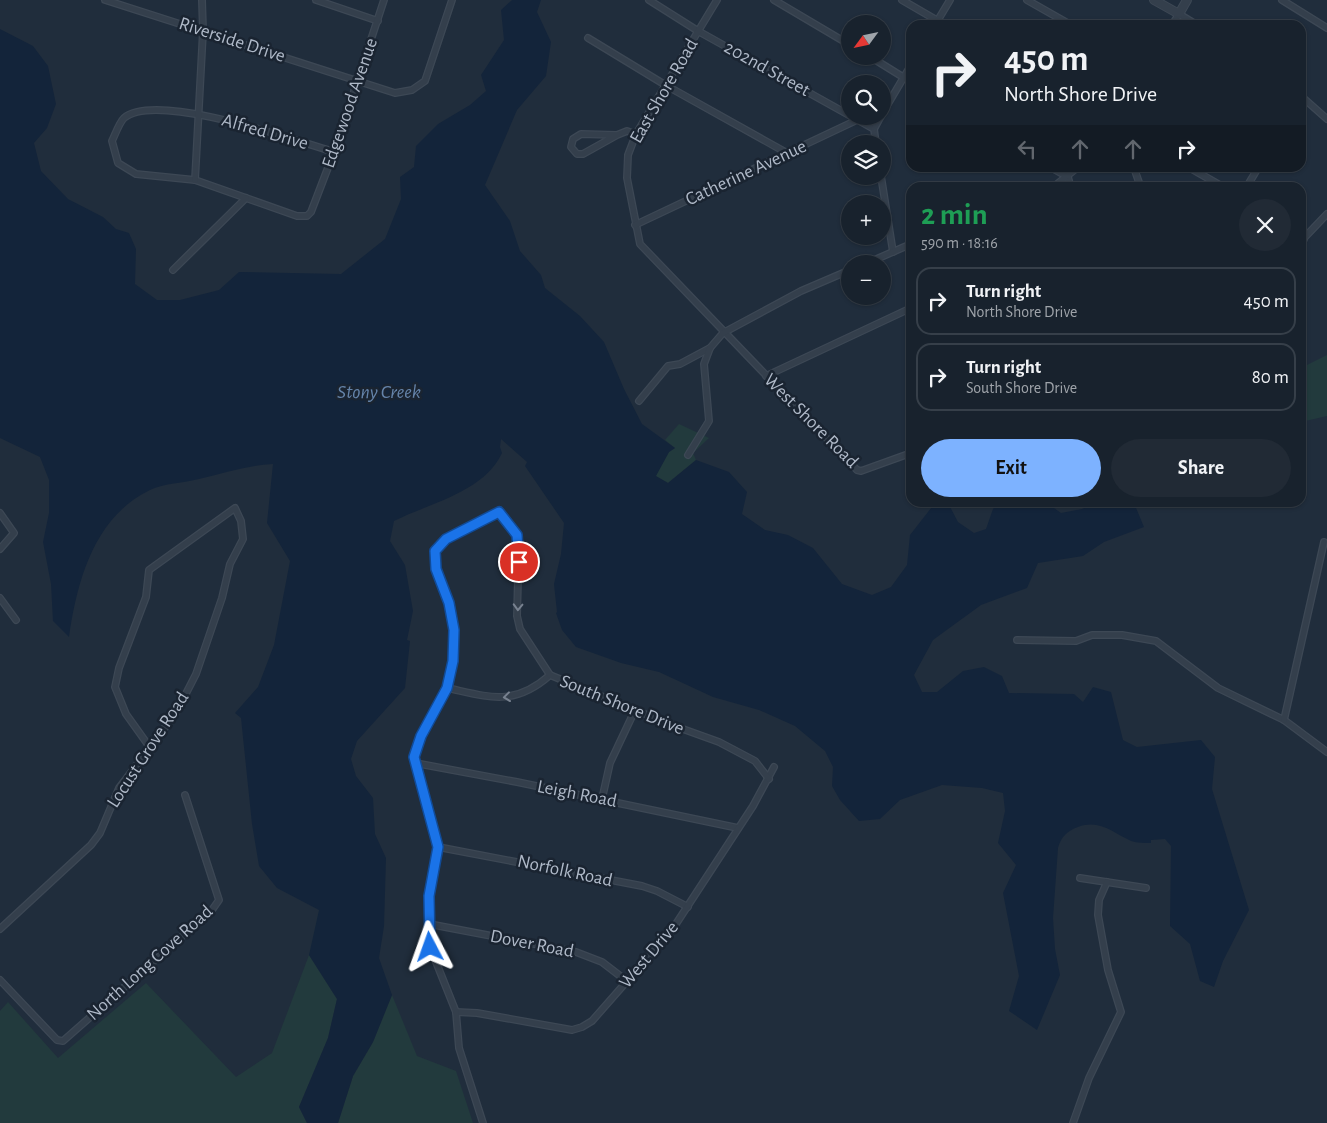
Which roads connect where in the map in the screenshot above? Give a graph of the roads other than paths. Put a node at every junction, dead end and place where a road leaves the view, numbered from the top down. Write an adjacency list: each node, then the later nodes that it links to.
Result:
1 (105, 0): 23 (street, Riverside Drive)
2 (202, 0): 23 (street)
3 (316, 0): 21 (street)
4 (384, 0): 21 (street, Edgewood Avenue)
5 (452, 0): 30 (street, Riverside Drive)
6 (649, 0): 24 (street, 202nd Street)
7 (718, 0): 24 (street, East Shore Road)
8 (774, 0): 26 (street)
9 (902, 0): 16 (street)
10 (950, 0): 17 (street)
11 (1027, 0): 18 (street)
12 (1154, 0): 15 (street)
13 (1187, 0): 15 (street)
14 (1282, 0): 22 (street)
15 (1178, 14): 19 (street); 20 (street)
16 (932, 20)
17 (938, 20)
18 (1061, 20)
19 (1175, 20)
20 (1188, 20)
21 (378, 21): 30 (street, Edgewood Avenue)
22 (1327, 28)
23 (203, 31): 30 (street, Riverside Drive); 35 (street)
24 (698, 31): 31 (street, East Shore Road); 34 (street, 202nd Street)
25 (588, 38): 31 (street)
26 (841, 40)
27 (884, 65): 29 (street)
28 (906, 74): 29 (street)
29 (904, 77): 32 (street)
30 (358, 80): 44 (street, Edgewood Avenue)
31 (667, 86): 41 (street, East Shore Road); 45 (street)
32 (891, 99)
33 (1306, 100): 36 (street)
34 (841, 111)
35 (197, 112): 44 (street, Alfred Drive); 50 (street); 50 (street, Alfred Drive)
36 (1327, 119)
37 (846, 125): 45 (street, Catherine Avenue)
38 (866, 125): 40 (street, 202nd Street)
39 (876, 125): 40 (street)
40 (874, 129): 43 (street)
41 (636, 134): 42 (street); 58 (street, East Shore Road)
42 (617, 135): 42 (street)
43 (875, 135)
44 (334, 152): 56 (street, Edgewood Avenue)
45 (787, 153): 58 (street, Catherine Avenue)
46 (1059, 172): 49 (street)
47 (1073, 172): 49 (street)
48 (1197, 172): 53 (street)
49 (1068, 177): 51 (street); 52 (street)
50 (194, 180): 55 (street, Alfred Drive)
51 (1061, 182)
52 (1069, 182)
53 (1215, 182)
54 (882, 185): 61 (street)
55 (246, 198): 56 (street, Alfred Drive); 63 (street)
56 (314, 206)
57 (1327, 214): 59 (street)
58 (635, 226): 66 (street, East Shore Road)
59 (1306, 233)
60 (906, 246): 61 (street)
61 (893, 252): 62 (street)
62 (886, 255)
63 (173, 270)
64 (841, 274): 66 (street)
65 (906, 310): 68 (street)
66 (723, 333): 67 (street); 68 (street, West Shore Road)
67 (710, 348): 69 (street); 71 (street)
68 (766, 376): 70 (street, West Shore Road)
69 (638, 401)
70 (906, 455)
71 (688, 456)
72 (0, 514): 74 (street)
73 (1324, 542): 81 (street)
74 (0, 549)
75 (0, 598): 76 (street)
76 (16, 620)
77 (1017, 640): 81 (street)
78 (550, 675): 79 (street, one-way to 79); 79 (street, South Shore Drive, one-way to 78); 80 (street, South Shore Drive)
79 (447, 688): 84 (street)
80 (635, 710): 86 (street, South Shore Drive); 88 (street)
81 (1284, 720): 83 (street)
82 (151, 749): 82 (street, Locust Grove Road); 96 (street, Locust Grove Road)
83 (1327, 752)
84 (415, 763): 88 (street, Leigh Road); 90 (street)
85 (774, 767): 86 (street, West Drive)
86 (769, 779): 89 (street, West Drive)
87 (185, 795): 97 (street, North Long Cove Road)
88 (602, 799): 89 (street, Leigh Road)
89 (738, 828): 94 (street, West Drive)
90 (438, 847): 94 (street, Norfolk Road); 95 (street)
91 (1080, 878): 92 (street)
92 (1107, 882): 93 (street); 101 (street)
93 (1146, 888)
94 (688, 907): 98 (street, West Drive)
95 (429, 924): 98 (street, Dover Road); 99 (street)
96 (0, 928)
97 (0, 980)
98 (628, 982): 99 (street, West Drive)
99 (456, 1012): 100 (street)
100 (483, 1123)
101 (1073, 1123)

